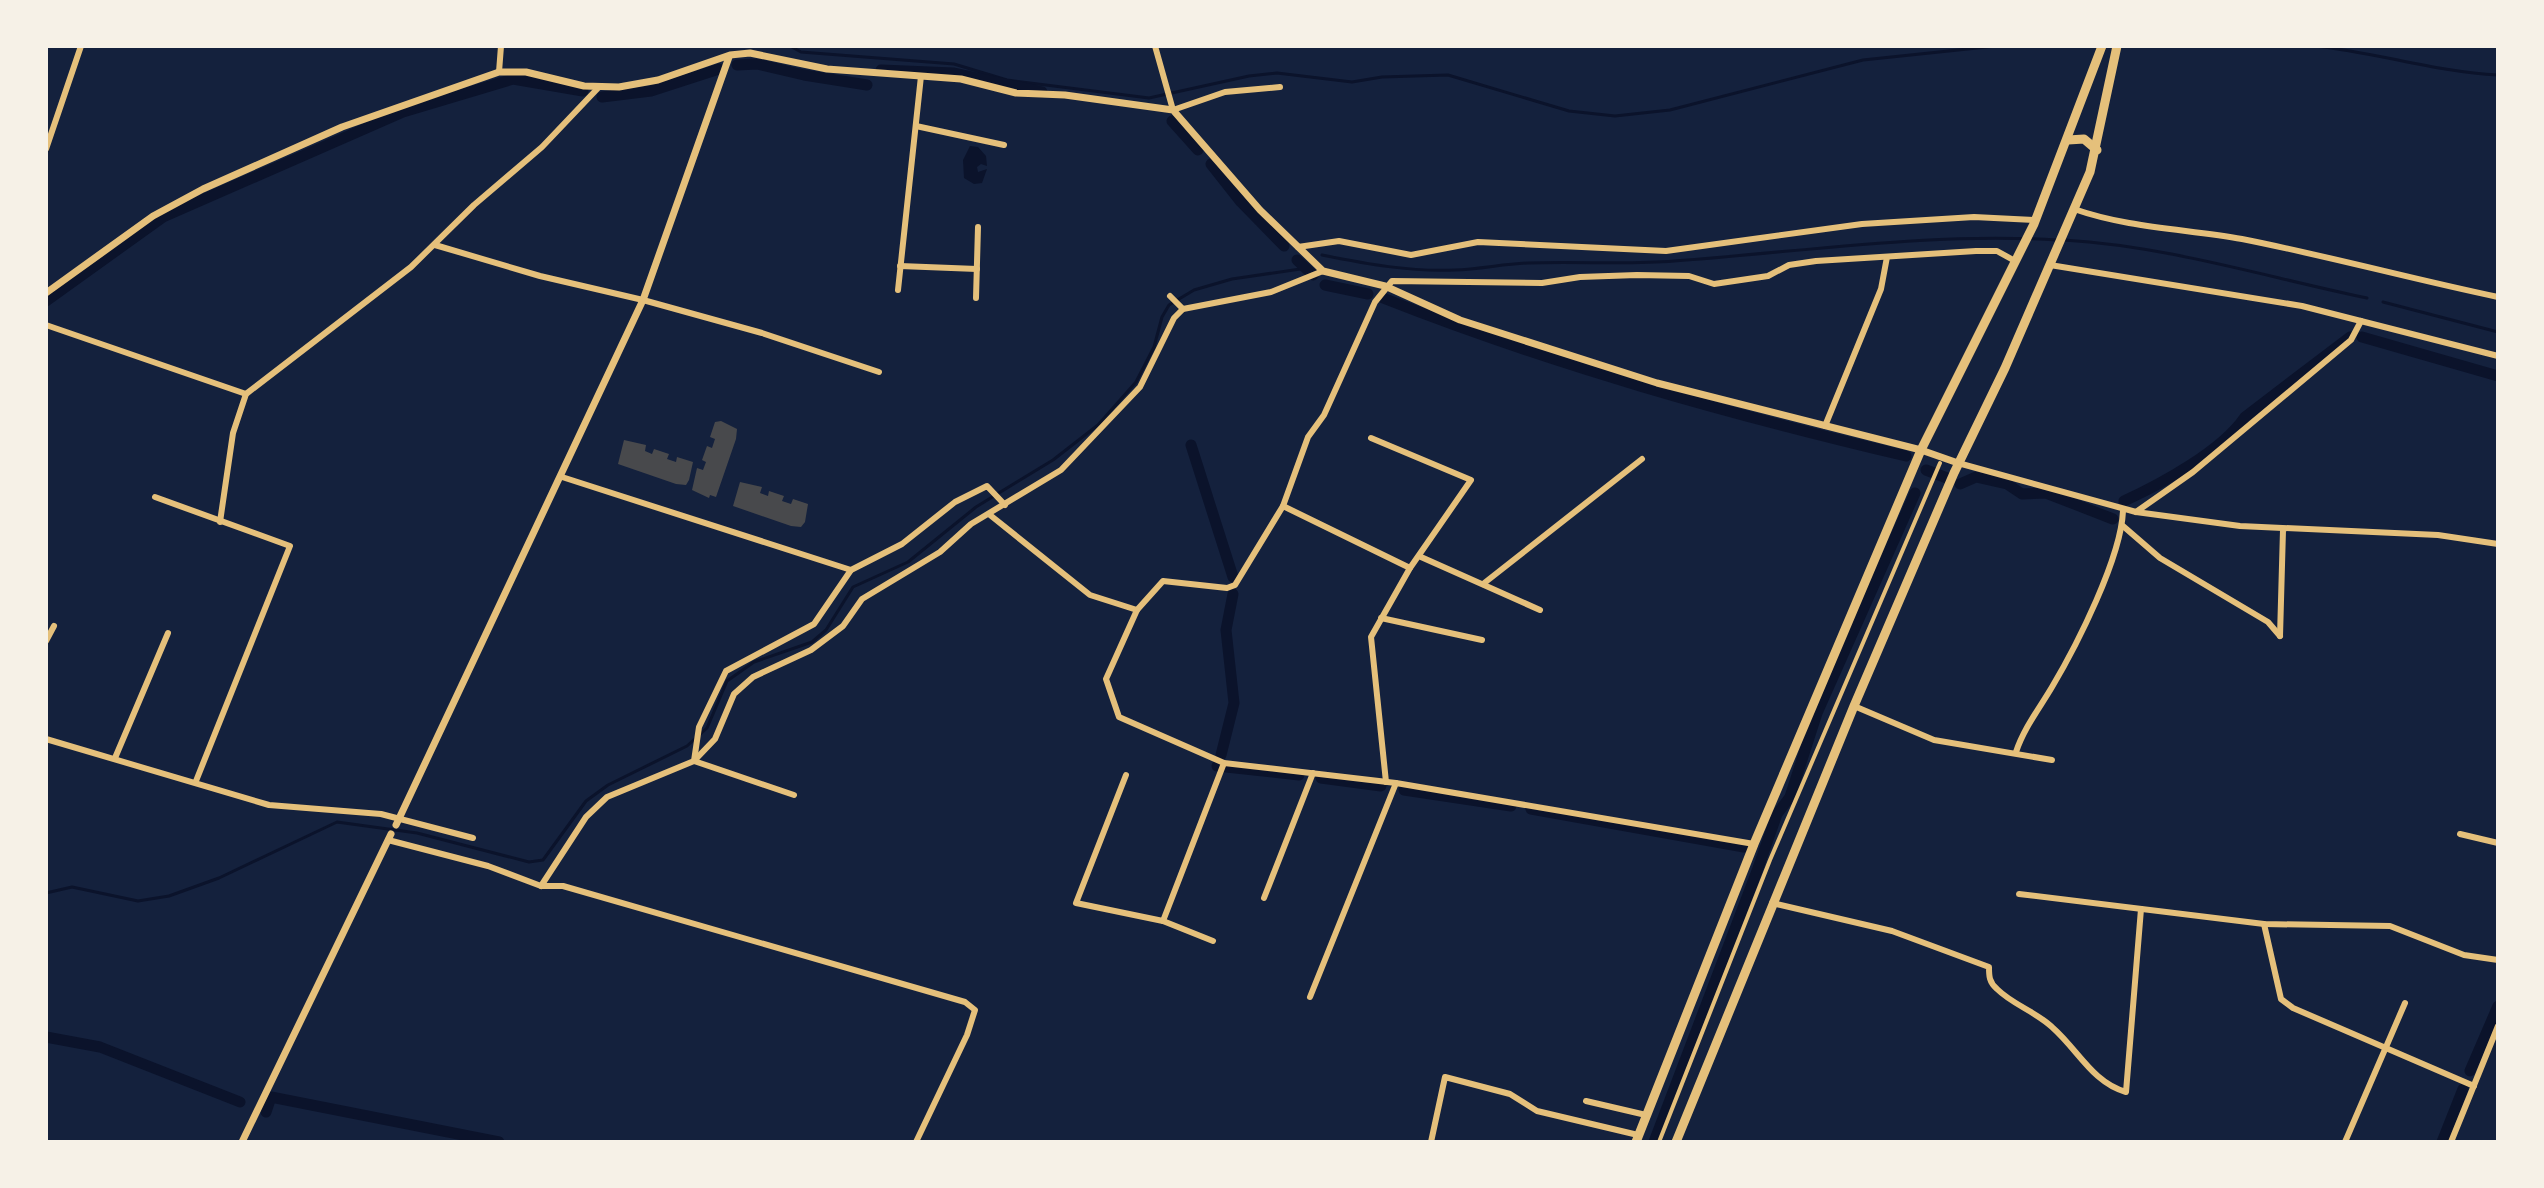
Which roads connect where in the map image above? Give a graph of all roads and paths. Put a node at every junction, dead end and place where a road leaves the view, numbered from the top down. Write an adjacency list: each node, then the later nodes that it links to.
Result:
1 (81, 46): 16 (street)
2 (501, 46): 8 (street)
3 (734, 46): 7 (street)
4 (1155, 46): 12 (street)
5 (2116, 50): 17 (main road)
6 (2100, 51): 14 (main road)
7 (730, 55): 9 (street); 10 (street); 35 (street)
8 (499, 72): 10 (street); 31 (street)
9 (921, 76): 12 (street); 13 (street)
10 (599, 87): 21 (street)
11 (1280, 87): 12 (street)
12 (1172, 107): 22 (street)
13 (916, 126): 15 (street); 26 (street)
14 (2068, 140): 17 (main road); 19 (main road)
15 (1004, 145)
16 (46, 149)
17 (2097, 150): 18 (main road)
18 (2074, 209): 25 (main road); 33 (street)
19 (2035, 222): 22 (street); 24 (main road)
20 (978, 227): 27 (street)
21 (435, 245): 35 (street); 41 (street)
22 (1300, 248): 28 (street)
23 (1887, 257): 24 (street); 29 (street); 42 (street)
24 (2018, 258): 44 (main road)
25 (2050, 265): 37 (street); 47 (main road)
26 (900, 266): 27 (street); 30 (street)
27 (977, 269): 34 (street)
28 (1323, 271): 29 (street); 36 (street)
29 (1385, 286): 42 (street); 51 (street)
30 (898, 290)
31 (46, 293)
32 (1170, 296): 36 (street)
33 (2498, 297)
34 (976, 298)
35 (643, 300): 40 (street); 48 (street)
36 (1183, 309): 50 (street)
37 (2361, 321): 39 (street); 53 (street)
38 (46, 325): 41 (street)
39 (2498, 356)
40 (879, 372)
41 (246, 394): 55 (street)
42 (1825, 426): 44 (street)
43 (1371, 438): 59 (street)
44 (1921, 450): 47 (street); 88 (main road)
45 (1642, 459): 62 (street)
46 (1940, 463): 109 (street)
47 (1958, 463): 52 (street); 70 (main road)
48 (562, 477): 61 (street); 83 (street)
49 (155, 497): 55 (street)
50 (1005, 505): 54 (street); 61 (street)
51 (1283, 506): 60 (street); 63 (street)
52 (2123, 511): 53 (street); 56 (street)
53 (2136, 512): 57 (street)
54 (990, 515): 63 (street); 75 (street)
55 (220, 522): 79 (street)
56 (2123, 526): 57 (street); 72 (street)
57 (2283, 530): 58 (street)
58 (2498, 544)
59 (1421, 557): 60 (street); 62 (street)
60 (1410, 568): 65 (street)
61 (851, 570): 75 (street)
62 (1483, 584): 64 (street)
63 (1137, 610): 76 (street)
64 (1540, 610)
65 (1381, 618): 68 (street); 80 (street)
66 (54, 626): 69 (street)
67 (168, 633): 73 (street)
68 (1482, 640)
69 (46, 641)
70 (1854, 706): 72 (street); 92 (main road)
71 (46, 739): 73 (street)
72 (2016, 752): 74 (street)
73 (115, 758): 79 (street)
74 (2052, 760)
75 (694, 761): 82 (street); 89 (street)
76 (1224, 763): 77 (street); 94 (street)
77 (1313, 773): 80 (street); 91 (street)
78 (1126, 775): 94 (street)
79 (196, 781): 83 (street)
80 (1386, 782): 81 (street)
81 (1396, 783): 88 (street); 98 (street)
82 (794, 795)
83 (398, 822): 85 (street); 86 (street)
84 (2460, 834): 87 (street)
85 (389, 837): 89 (street); 106 (street)
86 (473, 838)
87 (2498, 843)
88 (1754, 844): 104 (main road)
89 (541, 886): 107 (street)
90 (2019, 894): 93 (street)
91 (1264, 898)
92 (1772, 903): 93 (street); 110 (main road)
93 (2141, 909): 95 (street)
94 (1163, 921): 96 (street)
95 (2264, 924): 97 (street); 101 (street)
96 (1213, 941)
97 (2498, 960)
98 (1310, 997)
99 (2405, 1003): 101 (street)
100 (2498, 1026): 102 (street)
101 (2386, 1047): 102 (street); 111 (street)
102 (2474, 1086): 112 (street)
103 (1586, 1101): 104 (street)
104 (1646, 1115): 105 (main road)
105 (1637, 1139): 108 (street)
106 (242, 1142)
107 (916, 1142)
108 (1431, 1142)
109 (1659, 1142)
110 (1676, 1142)
111 (2345, 1142)
112 (2451, 1142)

